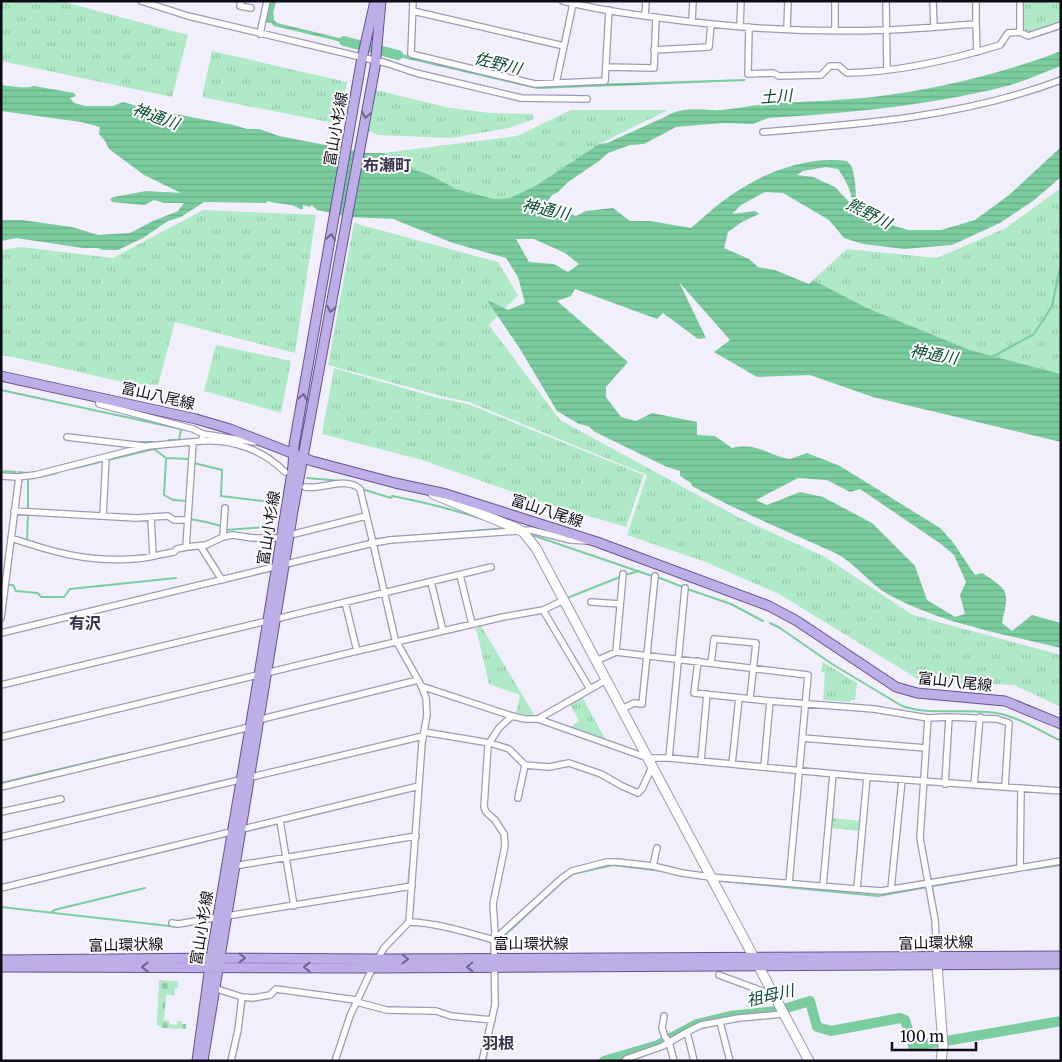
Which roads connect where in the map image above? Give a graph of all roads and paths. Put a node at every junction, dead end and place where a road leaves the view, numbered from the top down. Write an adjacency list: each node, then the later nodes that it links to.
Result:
1 (141, 1): 35 (street)
2 (241, 1): 19 (street)
3 (267, 1): 35 (street)
4 (375, 1): 39 (main road, 富山小杉線)
5 (381, 1): 40 (main road, 富山小杉線)
6 (413, 1): 21 (street)
7 (563, 1): 17 (street)
8 (646, 1): 22 (street)
9 (693, 1): 24 (street)
10 (741, 1): 28 (street)
11 (788, 1): 31 (street)
12 (835, 1): 33 (street)
13 (886, 1): 32 (street)
14 (933, 1): 29 (street)
15 (976, 1): 26 (street)
16 (1020, 1): 34 (street)
17 (573, 4): 18 (street); 36 (street)
18 (596, 5): 20 (street)
19 (251, 8)
20 (609, 10): 22 (street); 41 (street)
21 (413, 11): 36 (street); 44 (street)
22 (645, 16): 23 (street)
23 (656, 17): 24 (street); 37 (street)
24 (692, 22): 25 (street)
25 (711, 24): 28 (street); 37 (street)
26 (976, 24): 29 (street); 38 (street)
27 (1061, 25): 34 (street)
28 (740, 26): 30 (street)
29 (934, 26): 32 (street)
30 (749, 27): 31 (street); 42 (street)
31 (787, 28): 33 (street)
32 (887, 30): 33 (street); 42 (street)
33 (835, 31)
34 (1020, 32): 38 (street)
35 (260, 34): 39 (street)
36 (564, 46): 44 (street)
37 (654, 50): 41 (street)
38 (977, 52): 42 (street)
39 (362, 61): 40 (street); 55 (main road, 富山小杉線, one-way to 39)
40 (375, 64): 45 (street); 57 (main road, 富山小杉線, one-way to 57)
41 (606, 67): 44 (street)
42 (887, 70)
43 (1061, 80): 46 (street)
44 (556, 83)
45 (587, 99)
46 (764, 132)
47 (1, 376): 48 (main road, 富山八尾線)
48 (99, 397): 49 (street); 54 (main road, 富山八尾線)
49 (203, 434): 51 (street); 54 (street)
50 (67, 437): 53 (street)
51 (202, 441): 52 (street); 58 (street)
52 (192, 443): 53 (street); 68 (street)
53 (148, 446): 56 (street)
54 (276, 446): 55 (main road, 富山八尾線)
55 (294, 449): 57 (main road, 富山八尾線); 79 (main road, 富山小杉線)
56 (106, 457): 60 (street); 65 (street)
57 (304, 458): 62 (main road, 富山八尾線); 79 (main road, 富山小杉線)
58 (285, 472)
59 (1, 476): 60 (street)
60 (19, 477): 64 (street)
61 (305, 487): 66 (street)
62 (423, 490): 69 (street); 74 (main road, 富山八尾線)
63 (225, 508): 71 (street)
64 (14, 511): 65 (street); 72 (street)
65 (103, 516): 67 (street)
66 (366, 516): 70 (street); 75 (street)
67 (151, 517): 68 (street); 78 (street)
68 (187, 520): 76 (street)
69 (524, 532): 74 (street); 75 (street); 89 (street)
70 (294, 534)
71 (223, 537): 73 (street); 77 (street)
72 (10, 538): 78 (street); 86 (street)
73 (278, 538)
74 (597, 542): 125 (main road, 富山八尾線)
75 (373, 544): 79 (street); 88 (street)
76 (186, 547): 77 (street); 78 (street)
77 (202, 547): 84 (street)
78 (153, 556)
79 (280, 566): 84 (street); 95 (main road, 富山小杉線)
80 (491, 568): 82 (street)
81 (623, 574): 92 (street)
82 (460, 575): 85 (street); 96 (street)
83 (655, 576): 102 (street)
84 (222, 580): 98 (street)
85 (432, 582): 88 (street); 97 (street)
86 (3, 586): 94 (street)
87 (685, 588): 103 (street)
88 (385, 592): 90 (street); 99 (street)
89 (564, 600): 93 (street); 104 (street)
90 (345, 602): 95 (street); 100 (street)
91 (591, 602): 92 (street)
92 (620, 604): 101 (street)
93 (543, 610): 96 (street); 112 (street)
94 (1, 618)
95 (271, 619): 108 (main road, 富山小杉線); 111 (street)
96 (472, 624): 97 (street)
97 (443, 632): 99 (street)
98 (1, 633)
99 (398, 642): 100 (street); 110 (street)
100 (357, 651): 108 (street)
101 (616, 652): 102 (street); 104 (street)
102 (646, 656): 103 (street); 118 (street)
103 (678, 659): 105 (street); 133 (street)
104 (596, 661): 109 (street)
105 (698, 661): 106 (street); 113 (street)
106 (711, 663): 107 (street); 107 (street)
107 (754, 668): 115 (street); 117 (street)
108 (263, 674): 124 (main road, 富山小杉線); 126 (main road, 富山小杉線); 128 (street)
109 (606, 680): 112 (street); 118 (street)
110 (420, 683): 119 (street); 124 (street); 127 (street)
111 (1, 685)
112 (590, 689): 123 (street)
113 (707, 694): 114 (street); 134 (street)
114 (739, 698): 115 (street); 135 (street)
115 (750, 699): 116 (street)
116 (770, 701): 117 (street); 138 (street)
117 (806, 704): 122 (street); 129 (street)
118 (622, 710): 132 (street)
119 (512, 716): 123 (street); 130 (street)
120 (949, 717): 121 (street); 122 (street); 145 (street)
121 (980, 717): 146 (street); 149 (street)
122 (928, 718): 131 (street)
123 (538, 719): 132 (street)
124 (258, 720): 141 (main road, 富山小杉線)
125 (1061, 724)
126 (250, 727): 141 (main road, 富山小杉線); 148 (street)
127 (424, 734): 130 (street); 141 (street); 147 (street)
128 (1, 737)
129 (802, 738): 131 (street); 139 (street)
130 (490, 743): 136 (street); 177 (street)
131 (926, 748): 144 (street)
132 (648, 758): 133 (street); 137 (street)
133 (669, 758): 134 (street)
134 (701, 761): 135 (street)
135 (732, 764): 138 (street)
136 (525, 765): 137 (street); 152 (street)
137 (652, 767): 165 (street)
138 (764, 767): 139 (street)
139 (800, 771): 140 (street); 166 (street)
140 (833, 774): 142 (street); 169 (street)
141 (245, 778): 156 (main road, 富山小杉線); 158 (street)
142 (867, 778): 143 (street); 171 (street)
143 (902, 780): 144 (street); 172 (street)
144 (923, 782): 145 (street); 167 (street)
145 (945, 784): 146 (street)
146 (974, 785): 149 (street)
147 (419, 786): 155 (street); 157 (street)
148 (1, 787)
149 (1005, 787): 150 (street)
150 (1021, 789): 151 (street); 164 (street)
151 (1061, 791)
152 (518, 798)
153 (61, 799): 154 (street)
154 (1, 812)
155 (280, 821): 156 (street); 160 (street)
156 (236, 832): 162 (main road, 富山小杉線); 170 (street); 174 (main road, 富山小杉線)
157 (416, 836): 160 (street); 168 (street)
158 (1, 837)
159 (657, 848): 163 (street)
160 (286, 858): 162 (street); 173 (street)
161 (1061, 861): 164 (street)
162 (234, 866): 174 (main road, 富山小杉線)
163 (653, 866): 165 (street); 177 (street)
164 (1020, 867): 167 (street)
165 (710, 877): 166 (street); 182 (street)
166 (788, 883): 169 (street)
167 (928, 883): 172 (street); 181 (street)
168 (412, 886): 173 (street); 175 (street)
169 (823, 886): 171 (street)
170 (1, 888)
171 (856, 889): 172 (street)
172 (890, 889)
173 (294, 906): 174 (street)
174 (222, 917): 176 (street); 184 (main road, 富山小杉線)
175 (409, 922): 177 (street); 179 (street)
176 (172, 923)
177 (494, 940): 183 (street)
178 (1061, 956): 181 (main road, 富山環状線)
179 (378, 959): 183 (main road, 富山環状線, one-way to 183); 184 (main road, 富山環状線, one-way to 179); 187 (street)
180 (1, 960): 184 (main road, 富山環状線)
181 (937, 960): 182 (main road, 富山環状線); 185 (main road, 富山環状線); 209 (street)
182 (755, 961): 183 (main road, 富山環状線); 190 (street)
183 (495, 962): 187 (main road, 富山環状線, one-way to 187); 195 (street)
184 (214, 963): 186 (main road, 富山環状線, one-way to 186); 187 (main road, 富山環状線, one-way to 184); 189 (main road, 富山小杉線); 200 (main road, 富山小杉線)
185 (1061, 964)
186 (1, 967)
187 (373, 968): 192 (street)
188 (719, 975): 190 (street)
189 (214, 988): 191 (street); 201 (main road, 富山小杉線)
190 (773, 995): 193 (street)
191 (242, 997): 192 (street); 202 (street)
192 (356, 1000): 195 (street); 203 (street)
193 (783, 1014): 196 (street); 208 (street)
194 (664, 1016): 198 (street)
195 (492, 1020): 204 (street)
196 (720, 1022): 197 (street); 207 (street)
197 (687, 1032): 198 (street); 206 (street)
198 (669, 1042): 199 (street); 205 (street)
199 (624, 1060)
200 (197, 1061)
201 (203, 1061)
202 (231, 1061)
203 (335, 1061)
204 (482, 1061)
205 (674, 1061)
206 (694, 1061)
207 (730, 1061)
208 (809, 1061)
209 (941, 1061)

